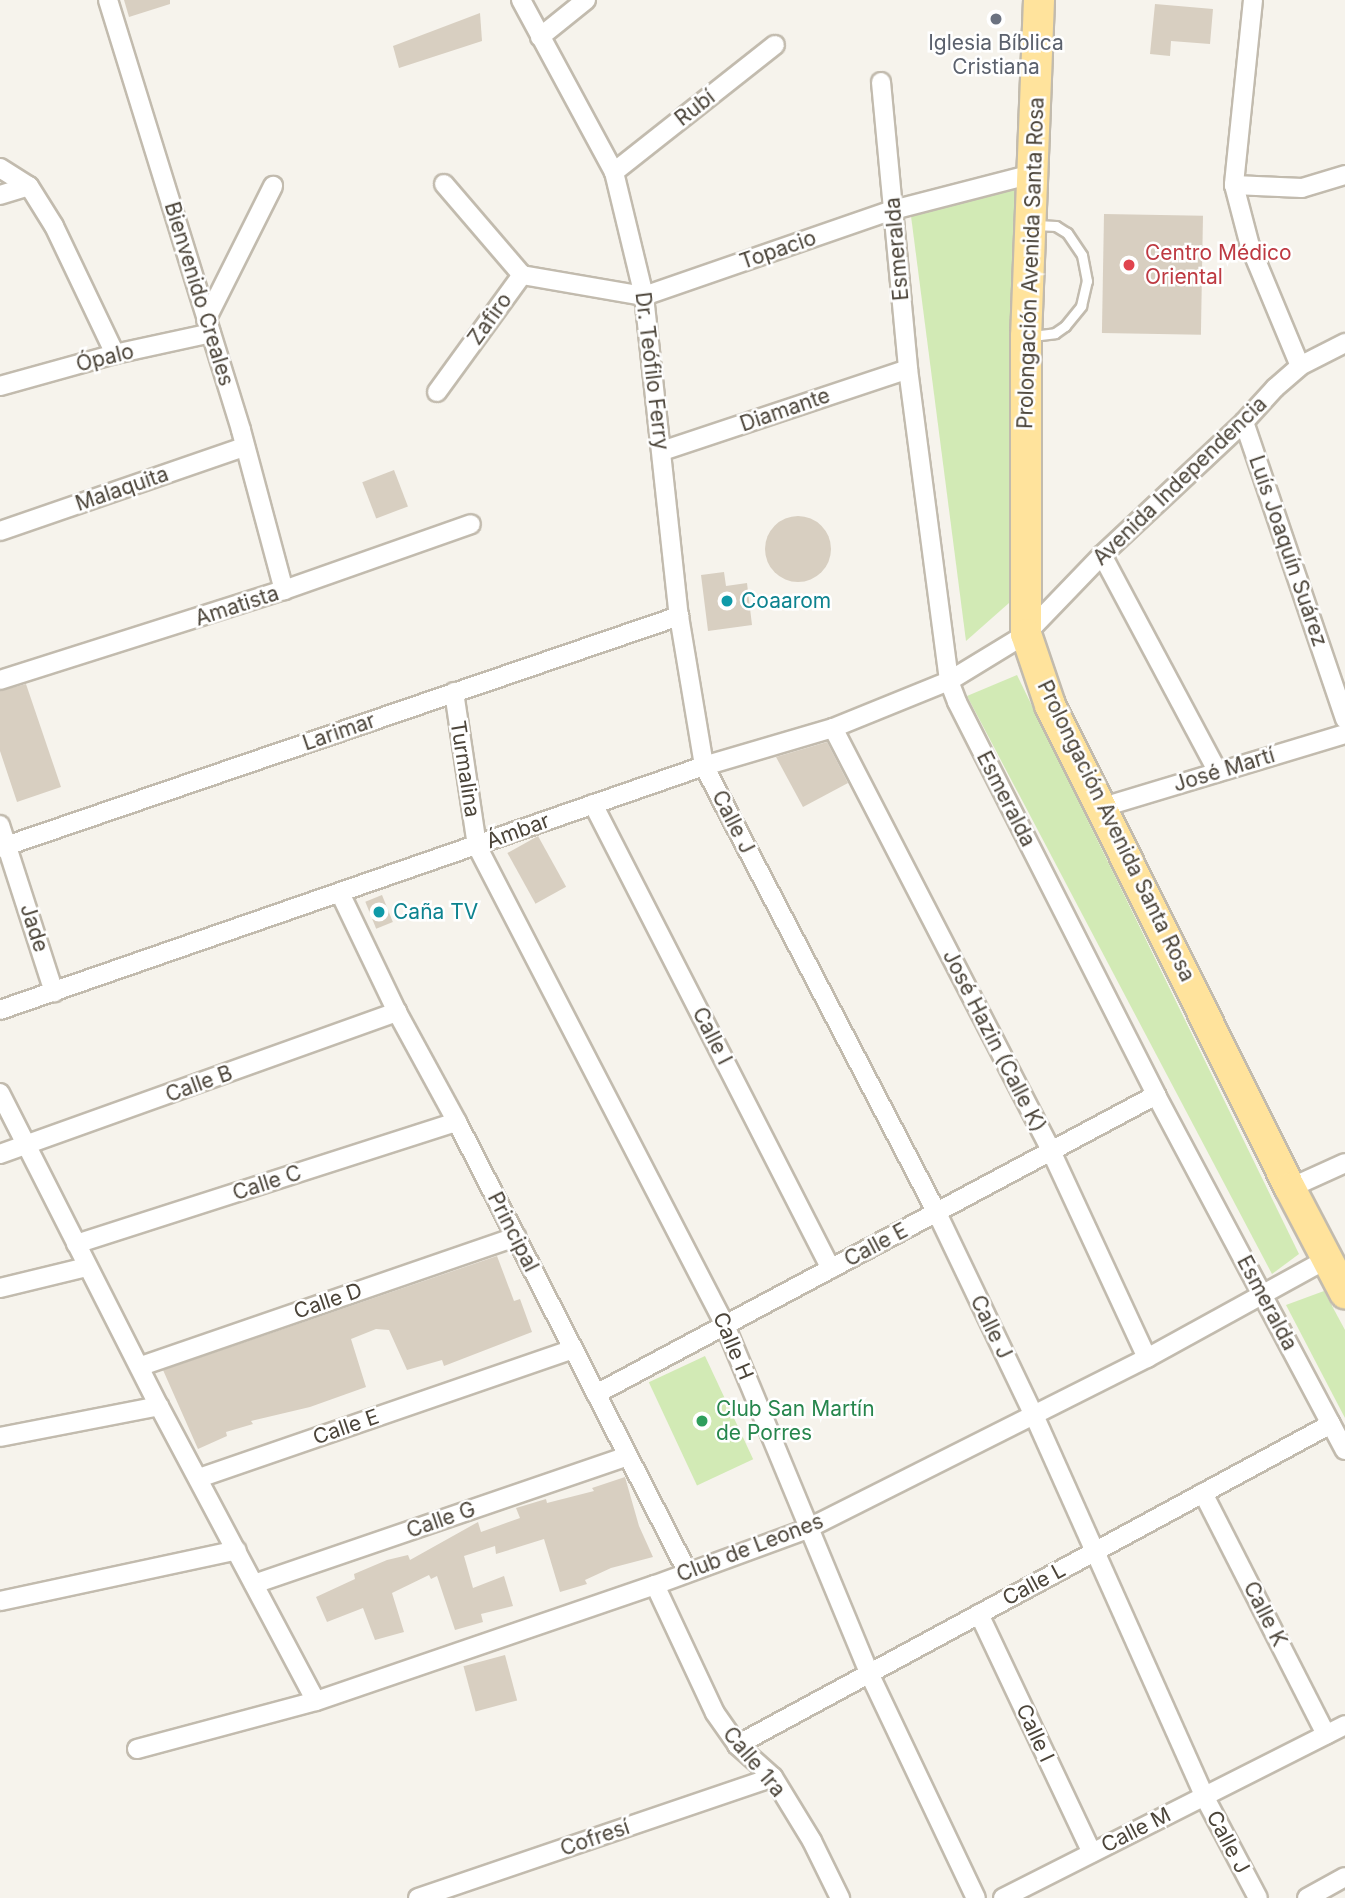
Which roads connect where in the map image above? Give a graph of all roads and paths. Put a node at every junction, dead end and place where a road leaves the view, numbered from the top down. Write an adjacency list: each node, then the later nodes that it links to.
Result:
1 (108, 0): 22 (street, Bienvenido Creales)
2 (521, 0): 6 (street, Dr. Teófilo Ferry)
3 (586, 0): 6 (street)
4 (1039, 0): 11 (main road, Prolongación Avenida Santa Rosa)
5 (1253, 0): 14 (street)
6 (540, 37): 10 (street, Dr. Teófilo Ferry)
7 (775, 45): 10 (street, Rubí)
8 (881, 82): 18 (street, Esmeralda)
9 (0, 169): 15 (street)
10 (614, 172): 21 (street, Dr. Teófilo Ferry)
11 (1032, 174): 18 (street, Topacio); 19 (main road, Prolongación Avenida Santa Rosa)
12 (1345, 176): 14 (street)
13 (444, 184): 20 (street, Zafiro)
14 (1234, 185): 26 (street)
15 (29, 186): 17 (street); 25 (street)
16 (273, 186): 22 (street)
17 (0, 195)
18 (893, 210): 21 (street, Topacio); 27 (street, Esmeralda)
19 (1030, 225): 23 (main road, Prolongación Avenida Santa Rosa); 23 (lane)
20 (522, 275): 21 (street, Topacio); 29 (street, Zafiro)
21 (644, 296): 32 (street, Dr. Teófilo Ferry)
22 (208, 326): 25 (street, Ópalo); 31 (street, Bienvenido Creales)
23 (1026, 336): 38 (main road, Prolongación Avenida Santa Rosa)
24 (1345, 343): 26 (street, Avenida Independencia)
25 (115, 354): 28 (street, Ópalo)
26 (1300, 366): 30 (street, Avenida Independencia)
27 (908, 369): 32 (street, Diamante); 40 (street, Esmeralda)
28 (0, 386)
29 (437, 392)
30 (1244, 422): 35 (street, Avenida Independencia); 42 (street, Luís Joaquín Suárez)
31 (244, 447): 34 (street, Malaquita); 36 (street, Bienvenido Creales)
32 (662, 451): 37 (street, Dr. Teófilo Ferry)
33 (471, 524): 36 (street, Amatista)
34 (0, 531)
35 (1102, 555): 38 (street, Avenida Independencia); 46 (street)
36 (285, 590): 39 (street, Amatista)
37 (679, 616): 41 (street, Larimar); 45 (street, Dr. Teófilo Ferry)
38 (1026, 634): 40 (street, Ámbar); 48 (main road, Prolongación Avenida Santa Rosa)
39 (0, 680)
40 (949, 681): 43 (street, Ámbar); 57 (street, Esmeralda)
41 (454, 692): 50 (street, Turmalina); 51 (street, Larimar)
42 (1345, 719)
43 (833, 728): 45 (street, Ámbar); 60 (street, José Hazin (Calle K))
44 (1345, 734): 46 (street, José Martí)
45 (704, 766): 47 (street, Ámbar); 64 (street, Calle J)
46 (1218, 772): 48 (street, José Martí)
47 (593, 804): 50 (street, Ámbar); 69 (street, Calle I)
48 (1103, 807): 63 (main road, Prolongación Avenida Santa Rosa)
49 (0, 825): 51 (street, Jade)
50 (477, 846): 52 (street, Ámbar); 73 (street, Calle H)
51 (4, 847): 53 (street, Jade)
52 (340, 893): 53 (street, Ámbar); 55 (street, Principal)
53 (54, 992): 54 (street, Ámbar)
54 (0, 1010)
55 (397, 1012): 58 (street, Principal); 59 (street, Calle B)
56 (0, 1093): 59 (street)
57 (1156, 1095): 60 (street, Calle E); 72 (street, Esmeralda)
58 (457, 1122): 65 (street, Principal); 66 (street, Calle C)
59 (27, 1147): 61 (street, Calle B); 66 (street)
60 (1051, 1152): 64 (street, Calle E); 75 (street, José Hazin (Calle K))
61 (0, 1154)
62 (1345, 1163): 63 (street)
63 (1290, 1188): 67 (main road, Prolongación Avenida Santa Rosa)
64 (937, 1213): 69 (street, Calle E); 79 (street, Calle J)
65 (516, 1237): 74 (street, Principal); 76 (street, Calle D)
66 (76, 1244): 68 (street)
67 (1326, 1259): 71 (main road, Prolongación Avenida Santa Rosa); 72 (street, Club de Leones)
68 (87, 1267): 70 (street); 76 (street)
69 (831, 1269): 73 (street, Calle E)
70 (0, 1288)
71 (1345, 1293)
72 (1262, 1294): 75 (street, Club de Leones); 80 (street, Esmeralda)
73 (725, 1325): 77 (street, Calle E); 86 (street, Calle H)
74 (573, 1349): 77 (street, Principal); 84 (street, Calle E)
75 (1147, 1357): 79 (street, Club de Leones)
76 (141, 1366): 78 (street)
77 (596, 1394): 83 (street, Principal)
78 (159, 1406): 81 (street); 84 (street)
79 (1032, 1413): 86 (street, Club de Leones); 88 (street, Calle J)
80 (1331, 1424): 82 (street, Esmeralda); 85 (street, Calle L)
81 (0, 1437)
82 (1345, 1450)
83 (627, 1456): 89 (street, Principal); 90 (street, Calle G)
84 (199, 1478): 87 (street)
85 (1203, 1493): 88 (street, Calle L); 97 (street, Calle K)
86 (807, 1529): 89 (street, Club de Leones); 94 (street, Calle H)
87 (237, 1550): 90 (street); 92 (street)
88 (1095, 1551): 93 (street, Calle L); 101 (street, Calle J)
89 (687, 1572): 91 (street, Club de Leones)
90 (254, 1584): 95 (street)
91 (655, 1585): 95 (street, Club de Leones); 98 (street, Calle 1ra)
92 (0, 1601)
93 (979, 1614): 94 (street, Calle L); 102 (street, Calle I)
94 (869, 1673): 98 (street, Calle L); 106 (street, Calle H)
95 (316, 1701): 99 (street, Club de Leones)
96 (1345, 1725): 97 (street, Calle M)
97 (1326, 1734): 101 (street, Calle M)
98 (737, 1745): 100 (street, Calle 1ra)
99 (137, 1749)
100 (773, 1777): 104 (street, Cofresí); 105 (street, Calle 1ra)
101 (1204, 1796): 102 (street, Calle M); 108 (street, Calle J)
102 (1092, 1853): 107 (street, Calle M)
103 (1345, 1877): 109 (street)
104 (418, 1898)
105 (840, 1898)
106 (976, 1898)
107 (1003, 1898)
108 (1258, 1898)
109 (1307, 1898)

